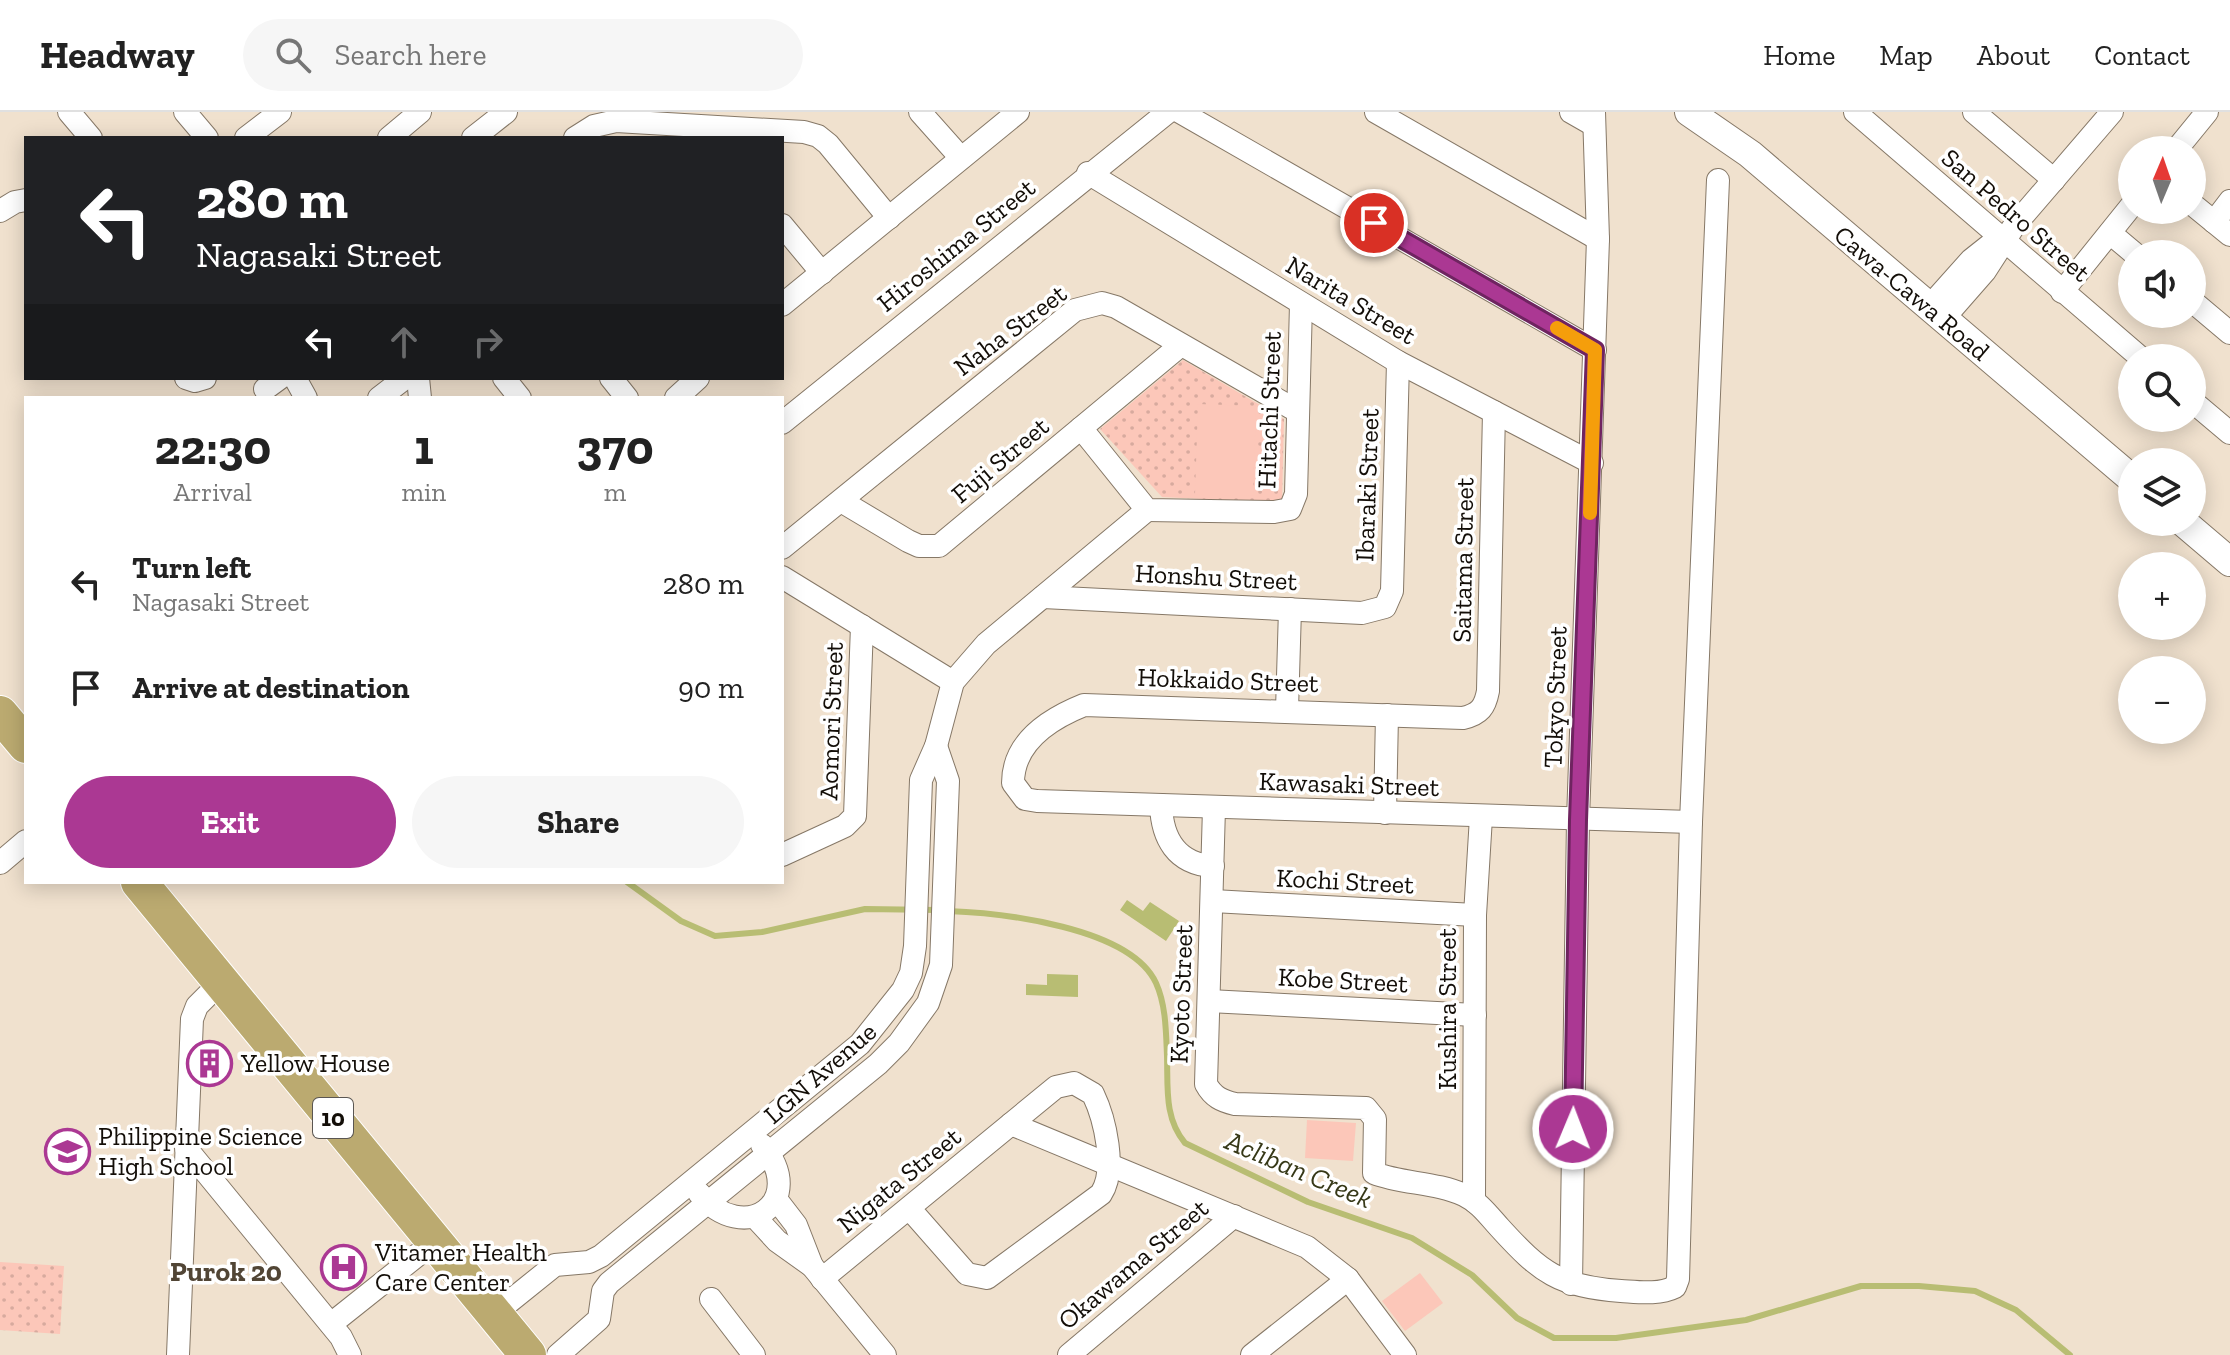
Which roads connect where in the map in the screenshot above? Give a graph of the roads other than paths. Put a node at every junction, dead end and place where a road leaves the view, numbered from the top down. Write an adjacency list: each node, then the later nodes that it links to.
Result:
1 (69, 112): 17 (street)
2 (185, 112): 18 (street)
3 (280, 112): 19 (street)
4 (506, 112): 20 (street)
5 (920, 112): 23 (street)
6 (1018, 112): 23 (street)
7 (1168, 112): 24 (street, Hiroshima Street)
8 (1180, 112): 48 (street)
9 (1376, 112): 37 (street)
10 (1571, 112): 16 (street)
11 (1689, 112): 43 (street, Cawa-Cawa Road)
12 (1855, 112): 36 (street, San Pedro Street)
13 (1974, 112): 26 (street)
14 (2207, 112): 22 (street)
15 (2101, 116): 26 (street)
16 (1593, 118): 37 (street, Tokyo Street)
17 (89, 136)
18 (205, 136)
19 (249, 136)
20 (476, 136)
21 (578, 136): 31 (street)
22 (2187, 136)
23 (961, 158): 31 (street)
24 (1088, 173): 42 (street, Narita Street); 61 (street, Hiroshima Street)
25 (1718, 180): 89 (street)
26 (2054, 180): 36 (street)
27 (24, 200): 29 (street)
28 (2230, 201): 34 (street)
29 (0, 211)
30 (2206, 215): 34 (street)
31 (889, 218): 39 (street)
32 (2118, 223): 35 (street)
33 (784, 227): 39 (street)
34 (2222, 228)
35 (2110, 233): 38 (street); 40 (street)
36 (2005, 236): 40 (street, San Pedro Street); 43 (street)
37 (1598, 239): 48 (street, Tokyo Street)
38 (2118, 240)
39 (822, 273): 41 (street)
40 (2062, 292): 46 (street, San Pedro Street)
41 (784, 303)
42 (1301, 304): 49 (street, Narita Street); 58 (street, Hitachi Street)
43 (1936, 313): 65 (street, Cawa-Cawa Road)
44 (2206, 313): 45 (street)
45 (2230, 333)
46 (2124, 344)
47 (1181, 345): 58 (street, Naha Street); 62 (street, Fuji Street); 66 (street, Naha Street)
48 (1595, 350): 64 (street, Tokyo Street)
49 (1398, 362): 59 (street, Narita Street); 73 (street, Ibaraki Street)
50 (402, 380): 54 (street)
51 (506, 380): 55 (street)
52 (613, 380): 56 (street)
53 (696, 380): 57 (street)
54 (382, 396)
55 (518, 396)
56 (625, 396)
57 (678, 396)
58 (1297, 411): 67 (street, Hitachi Street)
59 (1494, 412): 64 (street, Narita Street); 77 (street, Saitama Street)
60 (2206, 413): 63 (street)
61 (784, 421)
62 (1081, 428): 66 (street, Fuji Street); 67 (street)
63 (2230, 433)
64 (1592, 463): 88 (street, Tokyo Street)
65 (2118, 467)
66 (841, 501): 69 (street, Naha Street)
67 (1147, 510): 72 (street, LGN Avenue)
68 (2199, 536): 70 (street)
69 (784, 546)
70 (2230, 562)
71 (784, 578): 75 (street)
72 (1043, 597): 74 (street, Honshu Street); 76 (street, LGN Avenue)
73 (1385, 607): 74 (street, Honshu Street)
74 (1290, 609): 78 (street)
75 (862, 626): 76 (street); 91 (street, Aomori Street)
76 (953, 682): 82 (street, LGN Avenue)
77 (1482, 709): 80 (street, Hokkaido Street)
78 (1287, 710): 80 (street, Hokkaido Street); 83 (street, Hokkaido Street)
79 (0, 714): 81 (highway)
80 (1387, 715): 86 (street)
81 (24, 743)
82 (936, 746): 97 (street, LGN Avenue); 98 (street, LGN Avenue)
83 (1013, 783): 84 (street, Kawasaki Street)
84 (1161, 805): 85 (street, Kawasaki Street); 93 (street)
85 (1214, 808): 86 (street, Kawasaki Street); 93 (street, Kyoto Street)
86 (1385, 813): 87 (street, Kawasaki Street)
87 (1481, 817): 88 (street, Kawasaki Street); 96 (street, Kushira Street)
88 (1578, 820): 89 (street, Kawasaki Street); 120 (street, Tokyo Street)
89 (1691, 822): 120 (street, Kyoto Street)
90 (24, 843): 92 (street)
91 (784, 854)
92 (0, 863)
93 (1213, 866): 95 (street, Kyoto Street)
94 (141, 884): 99 (highway, 10)
95 (1213, 901): 96 (street, Kochi Street); 100 (street, Kyoto Street)
96 (1475, 915): 101 (street, Kushira Street)
97 (911, 973): 98 (street); 102 (street, LGN Avenue)
98 (937, 981): 103 (street, LGN Avenue)
99 (221, 982): 106 (street); 116 (highway, 10)
100 (1209, 1001): 101 (street, Kobe Street); 111 (street, Kyoto Street)
101 (1475, 1015): 111 (street, Kushira Street)
102 (848, 1053): 103 (street); 105 (street, LGN Avenue)
103 (866, 1074): 107 (street, LGN Avenue)
104 (1011, 1124): 108 (street); 108 (street, Nigata Street); 113 (street, Nigata Street)
105 (751, 1133): 107 (street); 109 (street, LGN Avenue)
106 (186, 1148): 124 (street); 125 (street)
107 (769, 1153): 110 (street); 112 (street, LGN Avenue)
108 (1108, 1164): 113 (street); 114 (street)
109 (690, 1183): 112 (street); 117 (street, LGN Avenue)
110 (776, 1199): 115 (street); 118 (street)
111 (1474, 1201): 120 (street, Kyoto Street)
112 (707, 1203): 115 (street); 122 (street, LGN Avenue)
113 (909, 1208): 118 (street, Nigata Street)
114 (1234, 1216): 119 (street); 131 (street, Okawama Street)
115 (755, 1217): 118 (street)
116 (434, 1242): 123 (highway, 10); 124 (street)
117 (570, 1263): 122 (street); 123 (street, LGN Avenue)
118 (817, 1272): 130 (street)
119 (1348, 1279): 132 (street); 133 (street)
120 (1571, 1284)
121 (711, 1299): 129 (street)
122 (602, 1302): 128 (street, LGN Avenue)
123 (494, 1314): 127 (highway, 10)
124 (331, 1324): 126 (street)
125 (178, 1355)
126 (350, 1355)
127 (528, 1355)
128 (558, 1355)
129 (754, 1355)
130 (885, 1355)
131 (1069, 1355)
132 (1252, 1355)
133 (1405, 1355)

